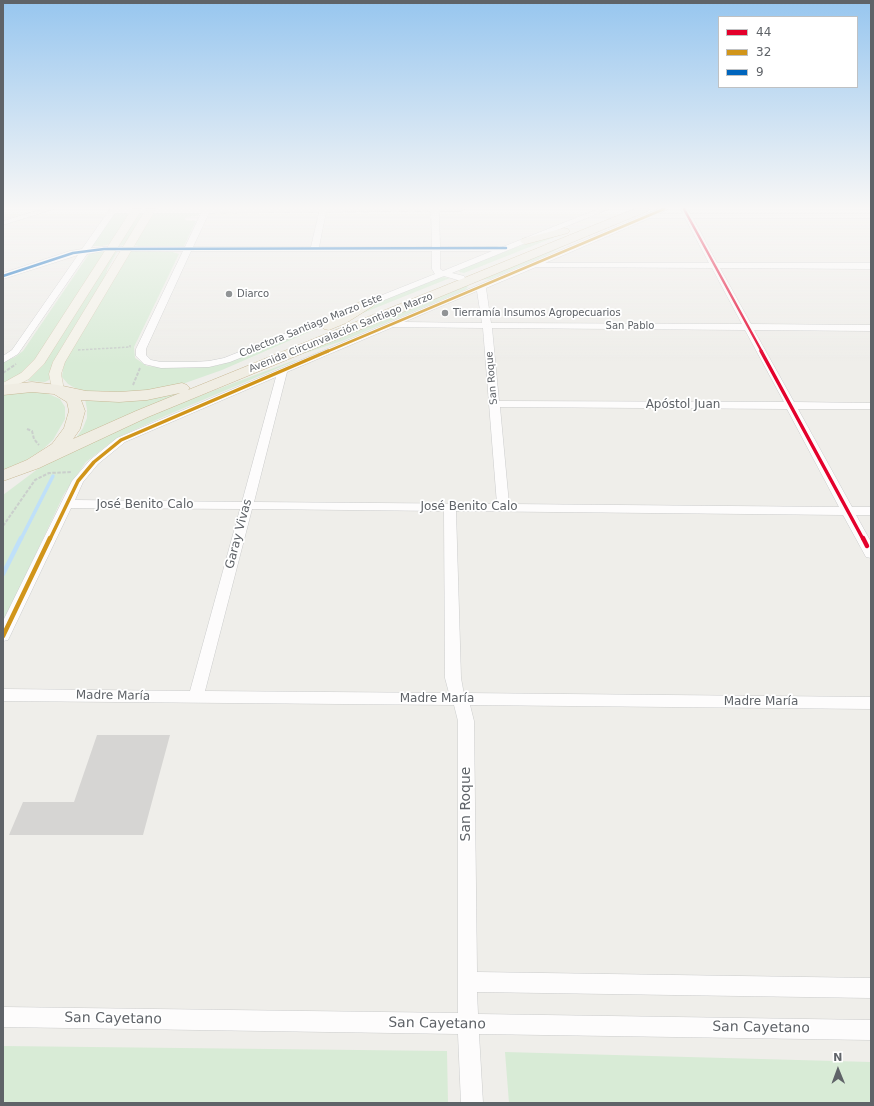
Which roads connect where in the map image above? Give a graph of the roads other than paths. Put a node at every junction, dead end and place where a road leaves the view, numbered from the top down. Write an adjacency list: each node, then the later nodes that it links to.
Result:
1 (49, 261): 15 (street)
2 (79, 261): 23 (street)
3 (105, 261): 26 (main road)
4 (120, 261): 27 (main road)
5 (183, 261): 17 (street, Colectora Santiago Marzo Este)
6 (436, 261): 14 (street)
7 (474, 261): 14 (street, Colectora Santiago Marzo Este)
8 (520, 261): 16 (highway, Avenida Circunvalación Santiago Marzo)
9 (542, 261): 11 (street)
10 (712, 261): 12 (street)
11 (532, 265): 12 (street); 16 (street)
12 (714, 265): 13 (street); 20 (street)
13 (871, 266)
14 (445, 272): 16 (street); 17 (street, Colectora Santiago Marzo Este)
15 (3, 276)
16 (470, 281): 18 (street); 19 (street, San Roque); 25 (highway, Avenida Circunvalación Santiago Marzo); 28 (highway, Avenida Circunvalación Santiago Marzo)
17 (368, 303): 25 (highway)
18 (390, 325): 19 (street, San Pablo); 22 (street)
19 (488, 326): 20 (street, San Pablo); 29 (street, San Roque)
20 (748, 327): 21 (street, San Pablo); 30 (street)
21 (871, 328)
22 (340, 346): 24 (street); 28 (highway)
23 (3, 360)
24 (283, 370): 35 (street); 36 (street, Garay Vivas)
25 (226, 372): 27 (highway, Avenida Circunvalación Santiago Marzo)
26 (3, 389): 27 (highway, Avenida Circunvalación Santiago Marzo)
27 (60, 391): 32 (highway)
28 (181, 398): 32 (highway, Avenida Circunvalación Santiago Marzo)
29 (494, 404): 30 (street, Apóstol Juan); 38 (street, San Roque)
30 (790, 405): 31 (street, Apóstol Juan); 39 (street)
31 (871, 406)
32 (37, 458): 33 (highway); 34 (highway)
33 (3, 476)
34 (3, 488)
35 (67, 504): 36 (street, José Benito Calo); 42 (street)
36 (247, 505): 37 (street, José Benito Calo); 44 (street, Garay Vivas)
37 (450, 507): 38 (street, José Benito Calo); 45 (street, San Roque)
38 (503, 508): 39 (street, José Benito Calo)
39 (848, 511): 40 (street, José Benito Calo); 41 (street)
40 (871, 511)
41 (871, 554)
42 (3, 636)
43 (3, 695): 44 (street, Madre María)
44 (196, 697): 45 (street, Madre María)
45 (460, 699): 46 (street, Madre María); 47 (street, San Roque)
46 (871, 703)
47 (467, 982): 48 (street); 50 (street, San Roque)
48 (871, 988)
49 (3, 1017): 50 (street, San Cayetano)
50 (469, 1024): 51 (street, San Cayetano); 52 (street, San Roque)
51 (871, 1030)
52 (472, 1103)

